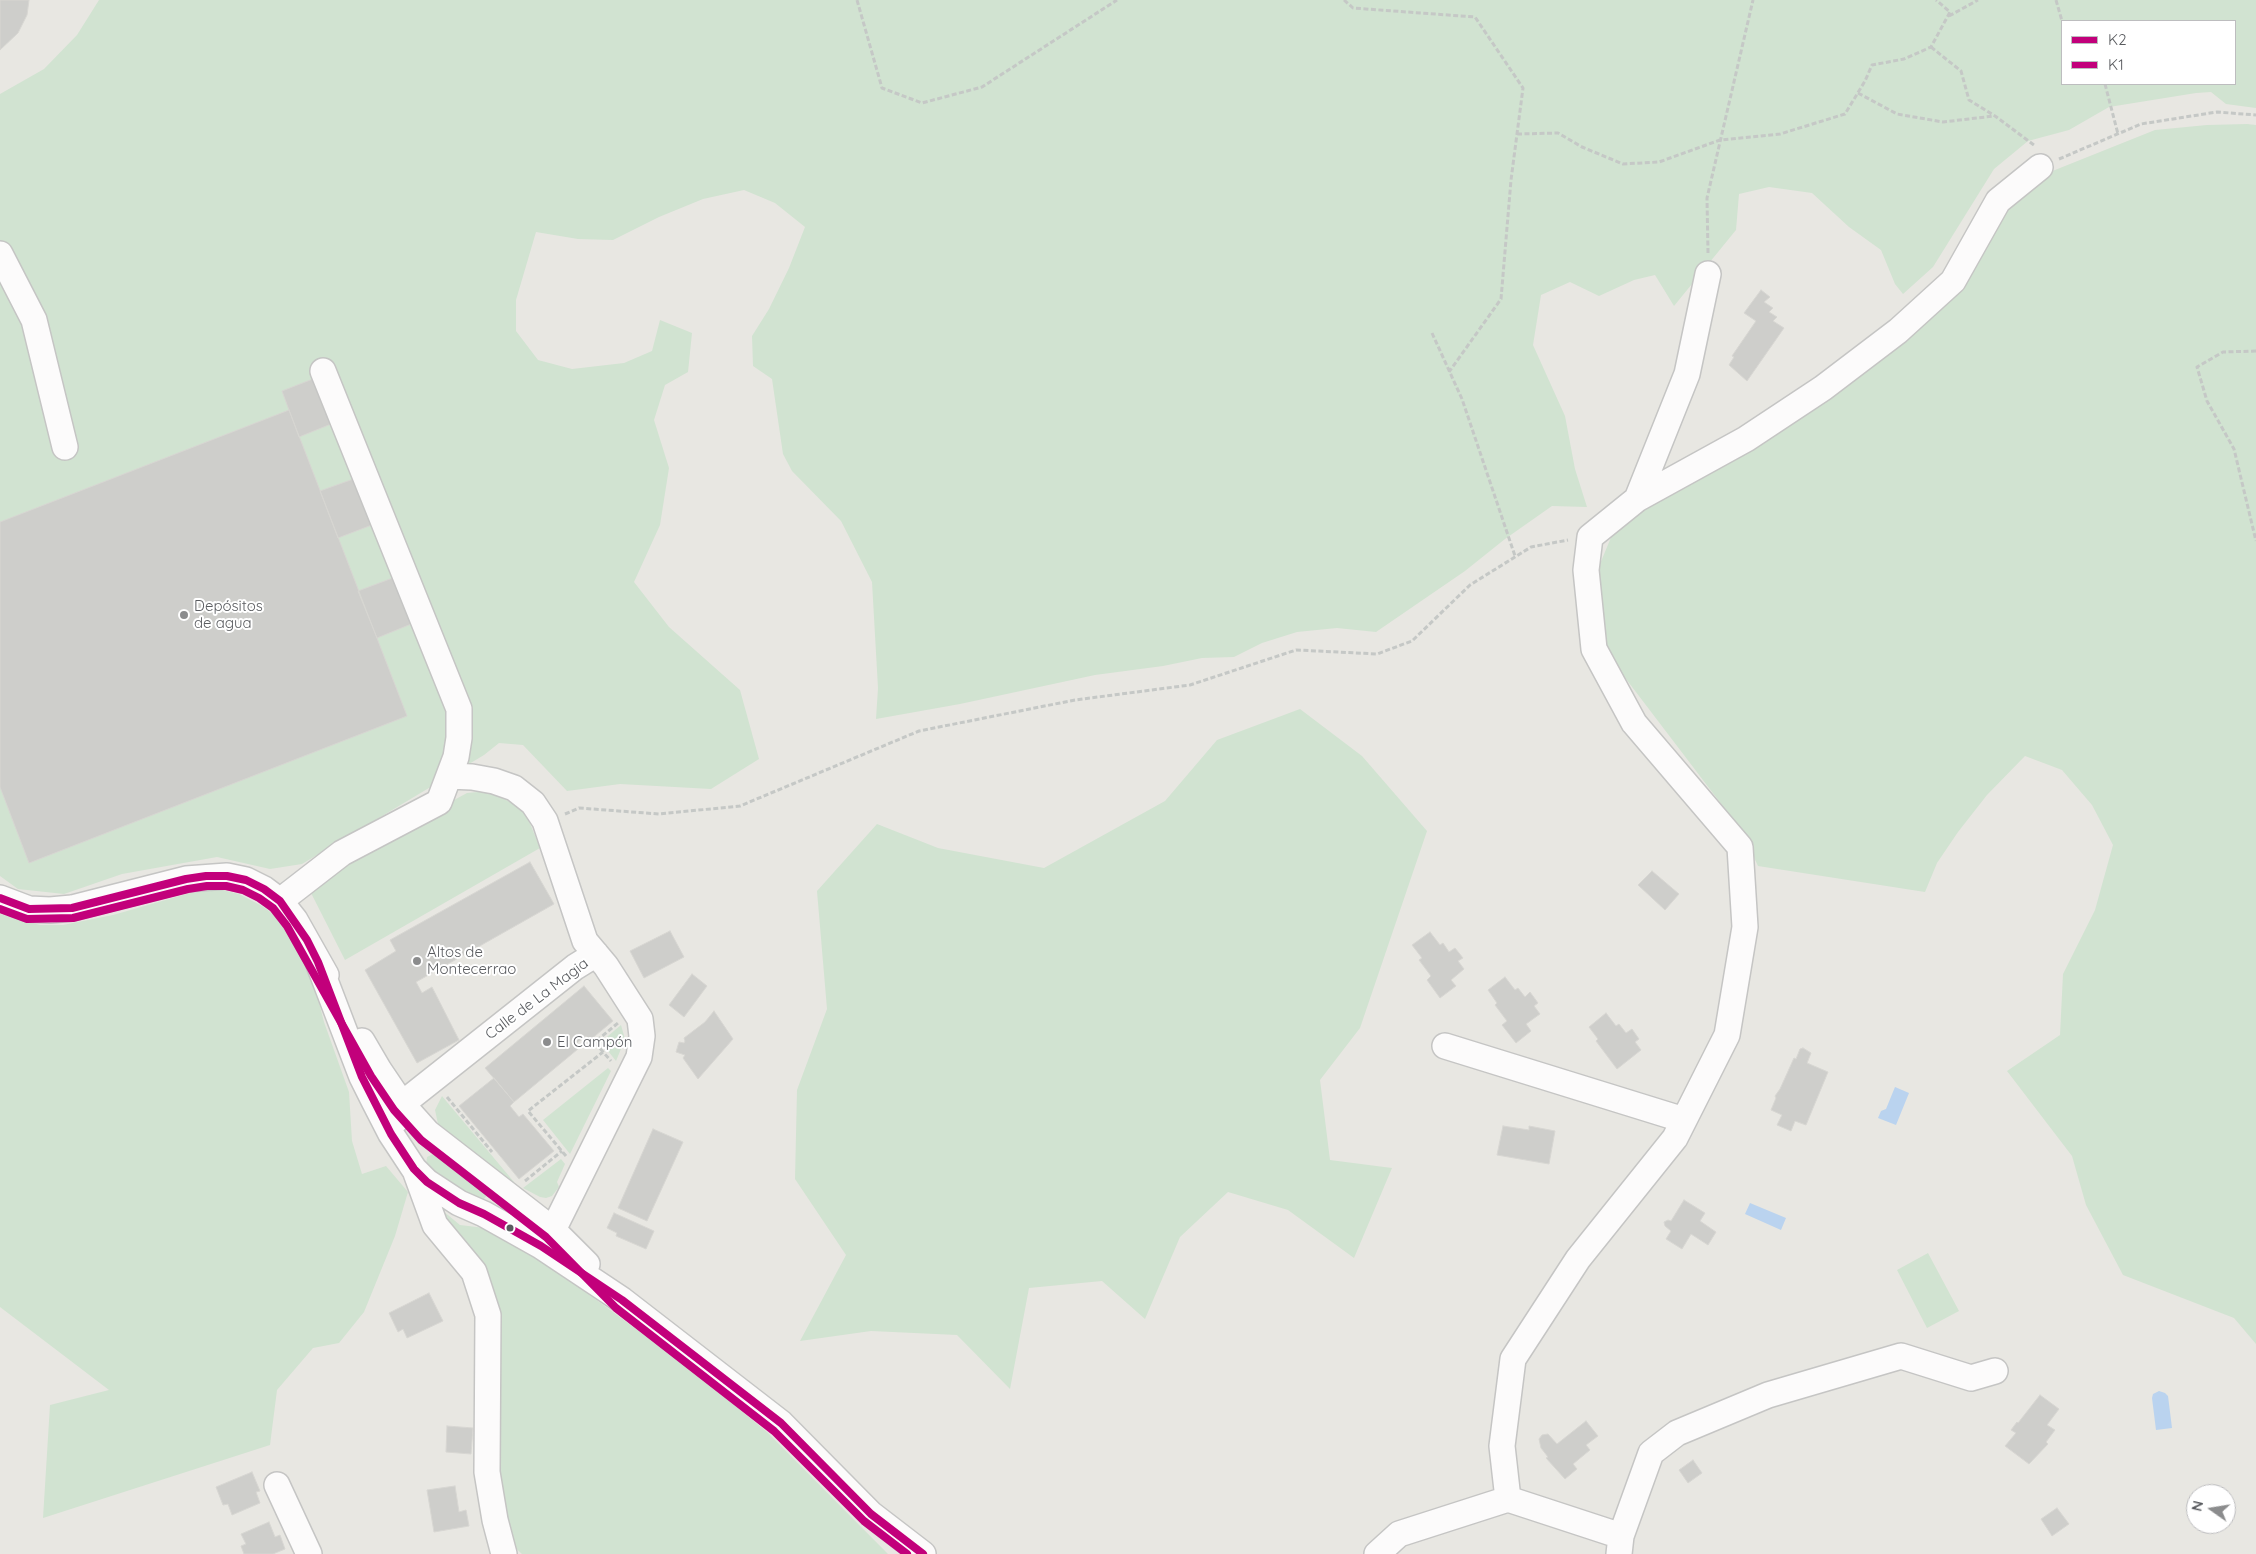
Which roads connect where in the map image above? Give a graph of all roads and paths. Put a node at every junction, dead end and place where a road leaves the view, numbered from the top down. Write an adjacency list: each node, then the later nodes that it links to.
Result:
1 (857, 0): 2 (path)
2 (1117, 0)
3 (1344, 0): 15 (path)
4 (1752, 0): 17 (path)
5 (1936, 0): 8 (path)
6 (1978, 0): 8 (path)
7 (2056, 0): 9 (path)
8 (1948, 16): 10 (path)
9 (2062, 20)
10 (1931, 47): 12 (path); 14 (path)
11 (2105, 85): 16 (path)
12 (1858, 93): 14 (path); 17 (path)
13 (2256, 114): 16 (path)
14 (1995, 116): 18 (path)
15 (1518, 134): 17 (path); 24 (path)
16 (2118, 134): 18 (path)
17 (1720, 140): 20 (path)
18 (2040, 159): 26 (street)
19 (0, 254): 25 (street)
20 (1708, 274): 26 (street)
21 (1432, 333): 24 (path)
22 (2256, 351): 28 (path)
23 (323, 371): 30 (street)
24 (1449, 372): 29 (path)
25 (65, 447)
26 (1637, 499): 27 (street)
27 (1590, 537): 29 (path); 42 (street)
28 (2256, 541)
29 (1515, 556): 31 (path)
30 (449, 776): 31 (street); 33 (street)
31 (545, 821): 34 (street)
32 (0, 898): 33 (street)
33 (280, 901): 35 (street)
34 (596, 954): 36 (street, Calle de La Magia); 41 (street, Calle de La Magia)
35 (318, 962): 41 (street); 43 (street)
36 (634, 1009): 38 (path); 39 (street, Calle de La Magia)
37 (1445, 1046): 42 (street)
38 (603, 1052): 39 (path); 46 (path)
39 (628, 1080): 48 (street, Calle de La Magia)
40 (448, 1098): 44 (path)
41 (402, 1104): 43 (street); 48 (street)
42 (1684, 1120): 52 (street)
43 (391, 1134): 45 (street)
44 (496, 1156)
45 (414, 1169): 47 (street); 55 (street)
46 (520, 1185)
47 (484, 1214): 48 (street); 49 (street)
48 (553, 1230): 49 (street)
49 (622, 1300): 56 (street)
50 (1995, 1372): 53 (street)
51 (277, 1485): 54 (street)
52 (1508, 1499): 53 (street); 57 (street)
53 (1620, 1545)
54 (309, 1554)
55 (504, 1554)
56 (923, 1554)
57 (1377, 1554)

